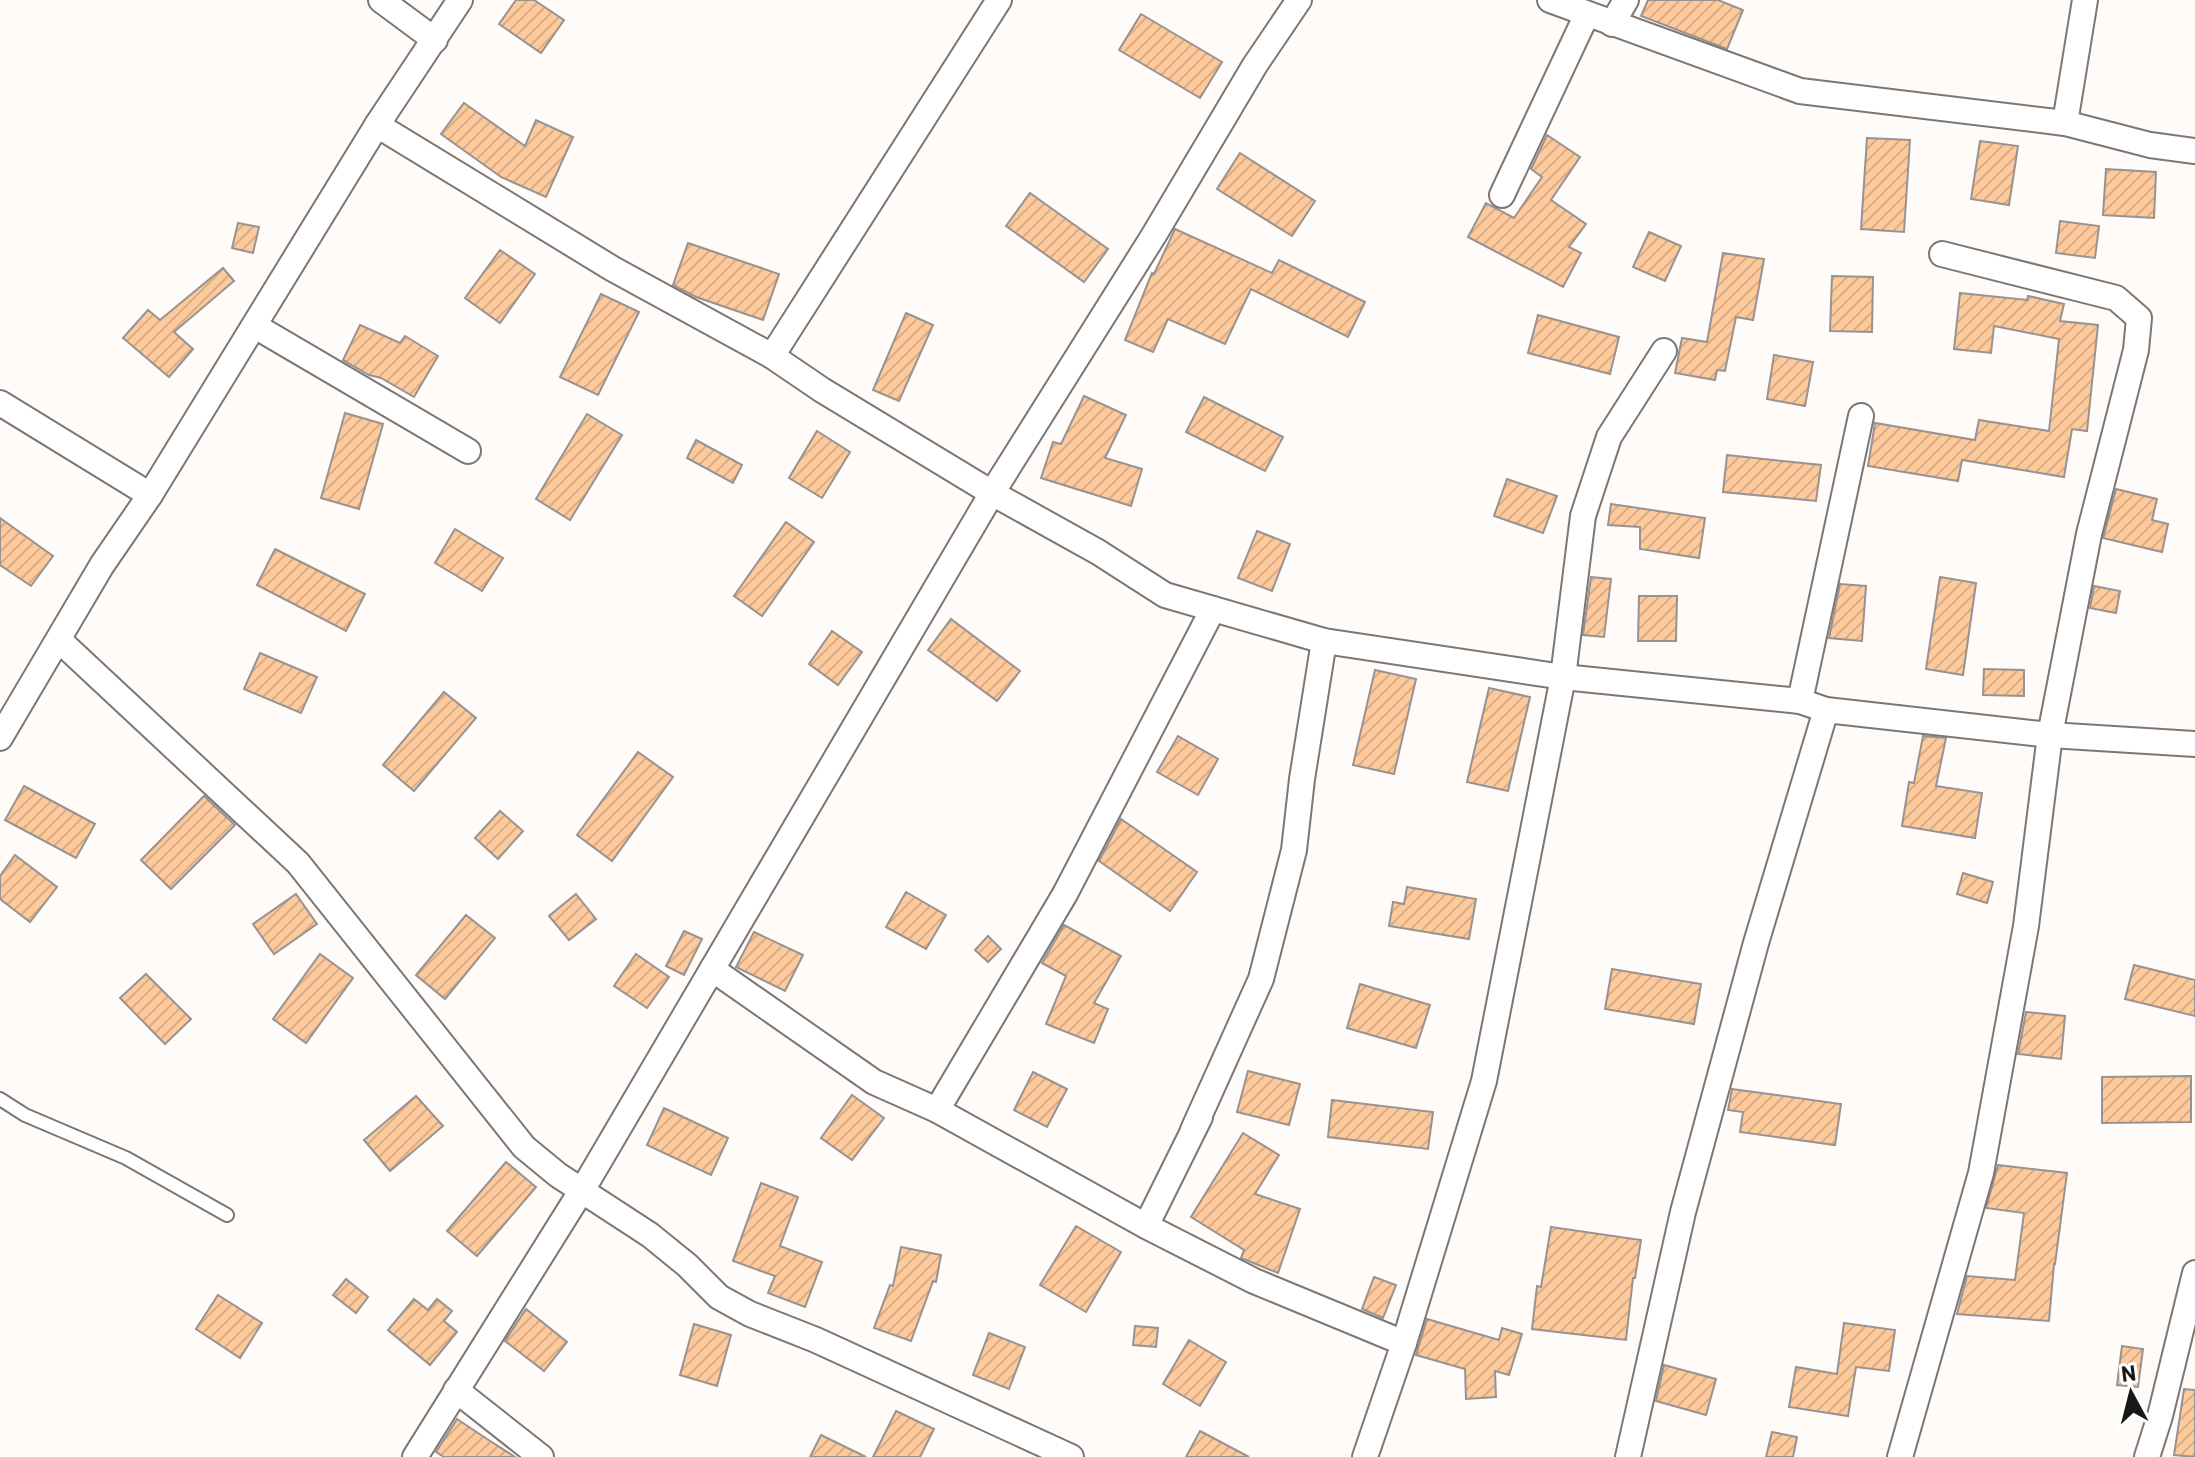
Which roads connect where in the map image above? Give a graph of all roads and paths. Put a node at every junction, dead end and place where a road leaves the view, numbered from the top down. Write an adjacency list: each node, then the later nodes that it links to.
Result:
1 (381, 0): 10 (street)
2 (460, 0): 10 (street)
3 (999, 0): 18 (street)
4 (1299, 0): 22 (street)
5 (1550, 0): 8 (street)
6 (1626, 0): 9 (street)
7 (2085, 0): 11 (street)
8 (1587, 14): 9 (street); 14 (street)
9 (1612, 24): 11 (street)
10 (435, 40): 12 (street)
11 (2065, 123): 13 (street)
12 (377, 125): 16 (street); 18 (street)
13 (2195, 151)
14 (1502, 195)
15 (1942, 254): 30 (street)
16 (255, 326): 21 (street); 23 (street)
17 (1664, 351): 27 (street)
18 (772, 356): 22 (street)
19 (0, 403): 23 (street)
20 (1861, 416): 28 (street)
21 (468, 451)
22 (992, 493): 24 (street); 33 (street)
23 (150, 495): 25 (street)
24 (1213, 609): 26 (street); 36 (street)
25 (59, 640): 31 (street); 38 (street)
26 (1324, 641): 27 (street); 37 (street)
27 (1563, 677): 28 (street); 42 (street)
28 (1800, 701): 29 (street)
29 (1826, 710): 30 (street); 48 (street)
30 (2050, 735): 32 (street); 49 (street)
31 (0, 738)
32 (2195, 744)
33 (712, 969): 36 (street); 38 (street)
34 (1240, 1036): 37 (street)
35 (0, 1099): 39 (lane)
36 (937, 1110): 40 (street)
37 (1193, 1130): 40 (street)
38 (580, 1190): 43 (street); 46 (street)
39 (227, 1215)
40 (1146, 1226): 42 (street)
41 (2195, 1273): 50 (street)
42 (1404, 1343): 47 (street)
43 (456, 1390): 44 (street); 45 (street)
44 (415, 1457)
45 (541, 1457)
46 (1071, 1457)
47 (1365, 1457)
48 (1628, 1457)
49 (1900, 1457)
50 (2147, 1457)

